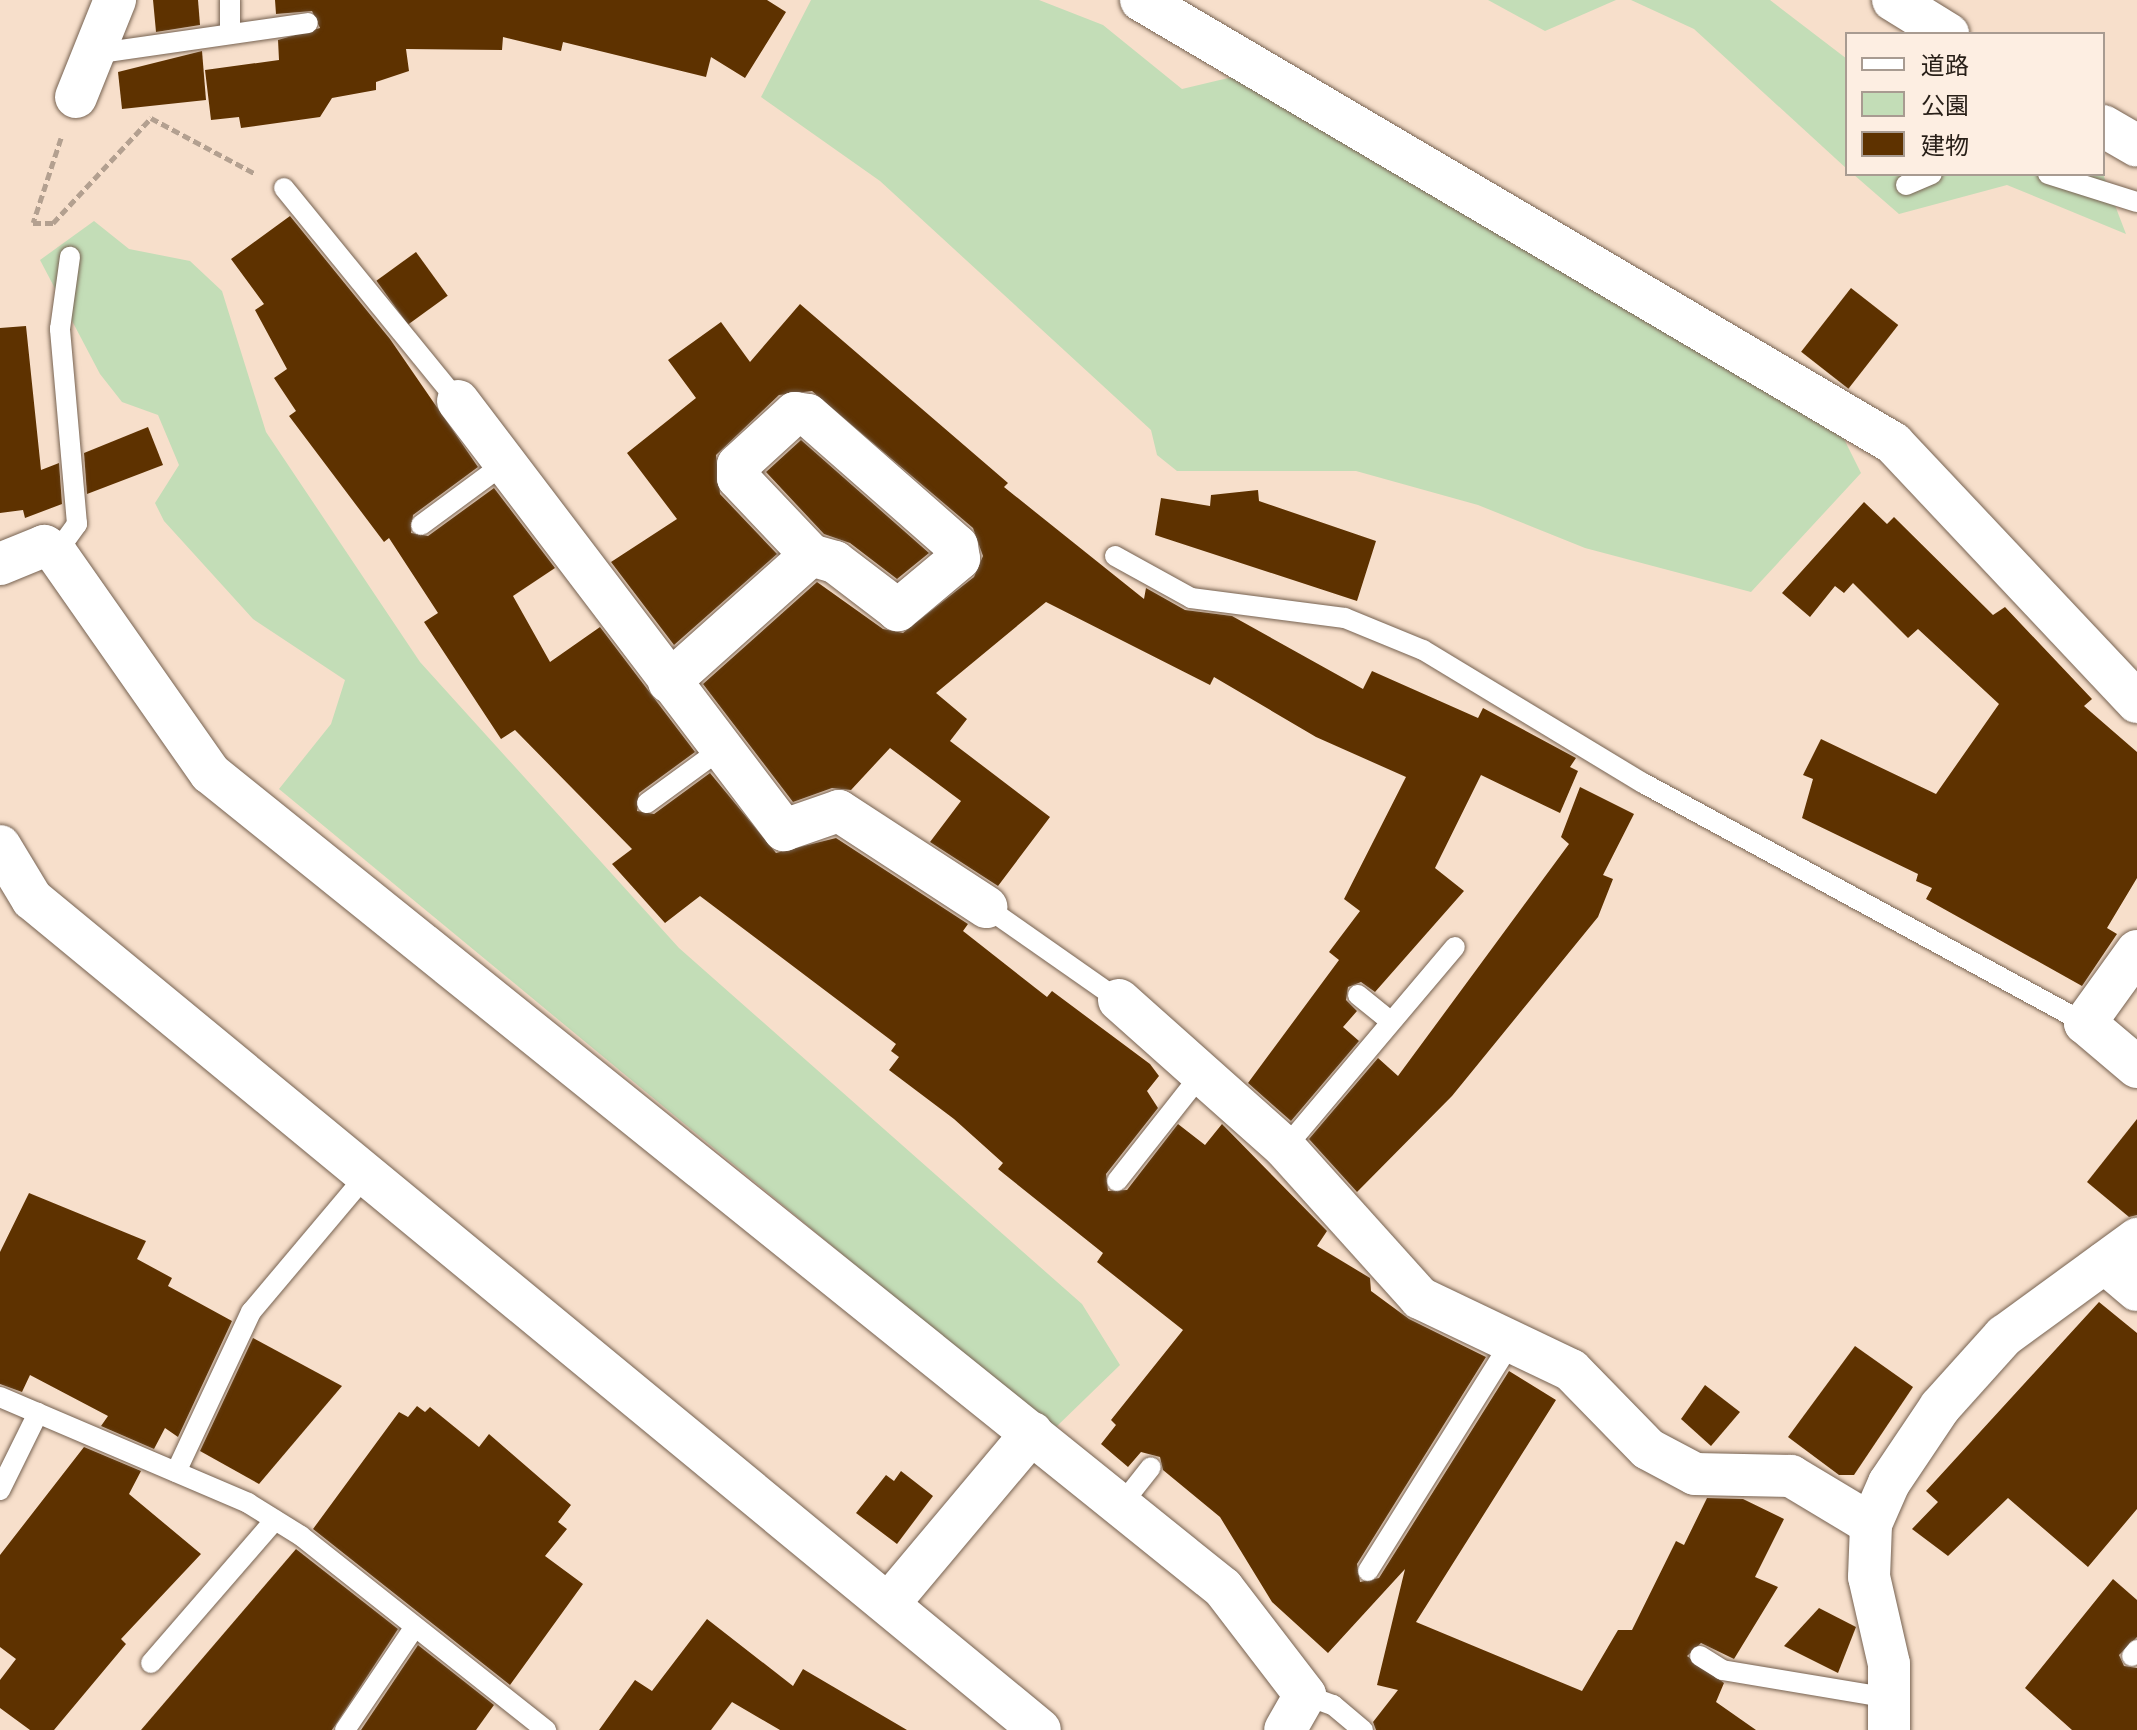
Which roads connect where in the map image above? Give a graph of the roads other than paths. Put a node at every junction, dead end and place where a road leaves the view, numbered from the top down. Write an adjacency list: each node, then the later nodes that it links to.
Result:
1 (115, 0): 8 (street)
2 (230, 0): 7 (lane)
3 (1141, 0): 26 (street)
4 (1893, 0): 6 (street)
5 (308, 23): 7 (lane)
6 (1945, 32)
7 (230, 34): 8 (lane)
8 (93, 54): 9 (street)
9 (76, 97)
10 (2105, 127): 11 (street)
11 (2137, 146)
12 (1927, 176): 14 (lane)
13 (2054, 176): 16 (lane)
14 (1906, 185)
15 (284, 188): 18 (lane)
16 (2137, 202)
17 (70, 257): 21 (lane)
18 (458, 401): 19 (street)
19 (505, 463): 20 (lane); 25 (street)
20 (421, 525)
21 (56, 553): 24 (street); 47 (street)
22 (811, 555): 22 (street); 25 (street)
23 (1115, 556): 36 (lane)
24 (0, 564)
25 (669, 682): 27 (street)
26 (2137, 702)
27 (721, 749): 28 (lane); 30 (street)
28 (647, 803)
29 (0, 846): 40 (street)
30 (986, 907): 34 (lane)
31 (1455, 947): 35 (lane)
32 (2137, 951): 36 (street)
33 (1358, 995): 35 (lane)
34 (1119, 1000): 38 (street)
35 (1390, 1021): 39 (lane)
36 (2085, 1023): 37 (street)
37 (2137, 1067)
38 (1199, 1077): 39 (street); 41 (lane)
39 (1285, 1148): 44 (street)
40 (368, 1173): 49 (lane); 55 (street)
41 (1117, 1181)
42 (2121, 1251): 43 (street); 53 (street)
43 (2137, 1290)
44 (1513, 1339): 53 (street); 54 (lane)
45 (0, 1397): 46 (lane)
46 (38, 1413): 49 (lane); 50 (lane)
47 (1032, 1433): 51 (street); 55 (street)
48 (1151, 1467): 51 (lane)
49 (176, 1472): 52 (lane)
50 (0, 1490)
51 (1121, 1505): 59 (street)
52 (275, 1520): 56 (lane); 58 (lane)
53 (1871, 1524): 60 (street)
54 (1368, 1571)
55 (890, 1602): 63 (street)
56 (414, 1628): 61 (lane); 62 (lane)
57 (1700, 1656): 60 (lane)
58 (151, 1663)
59 (1295, 1713): 64 (lane)
60 (1889, 1714)
61 (345, 1730)
62 (546, 1730)
63 (1040, 1730)
64 (1363, 1730)

